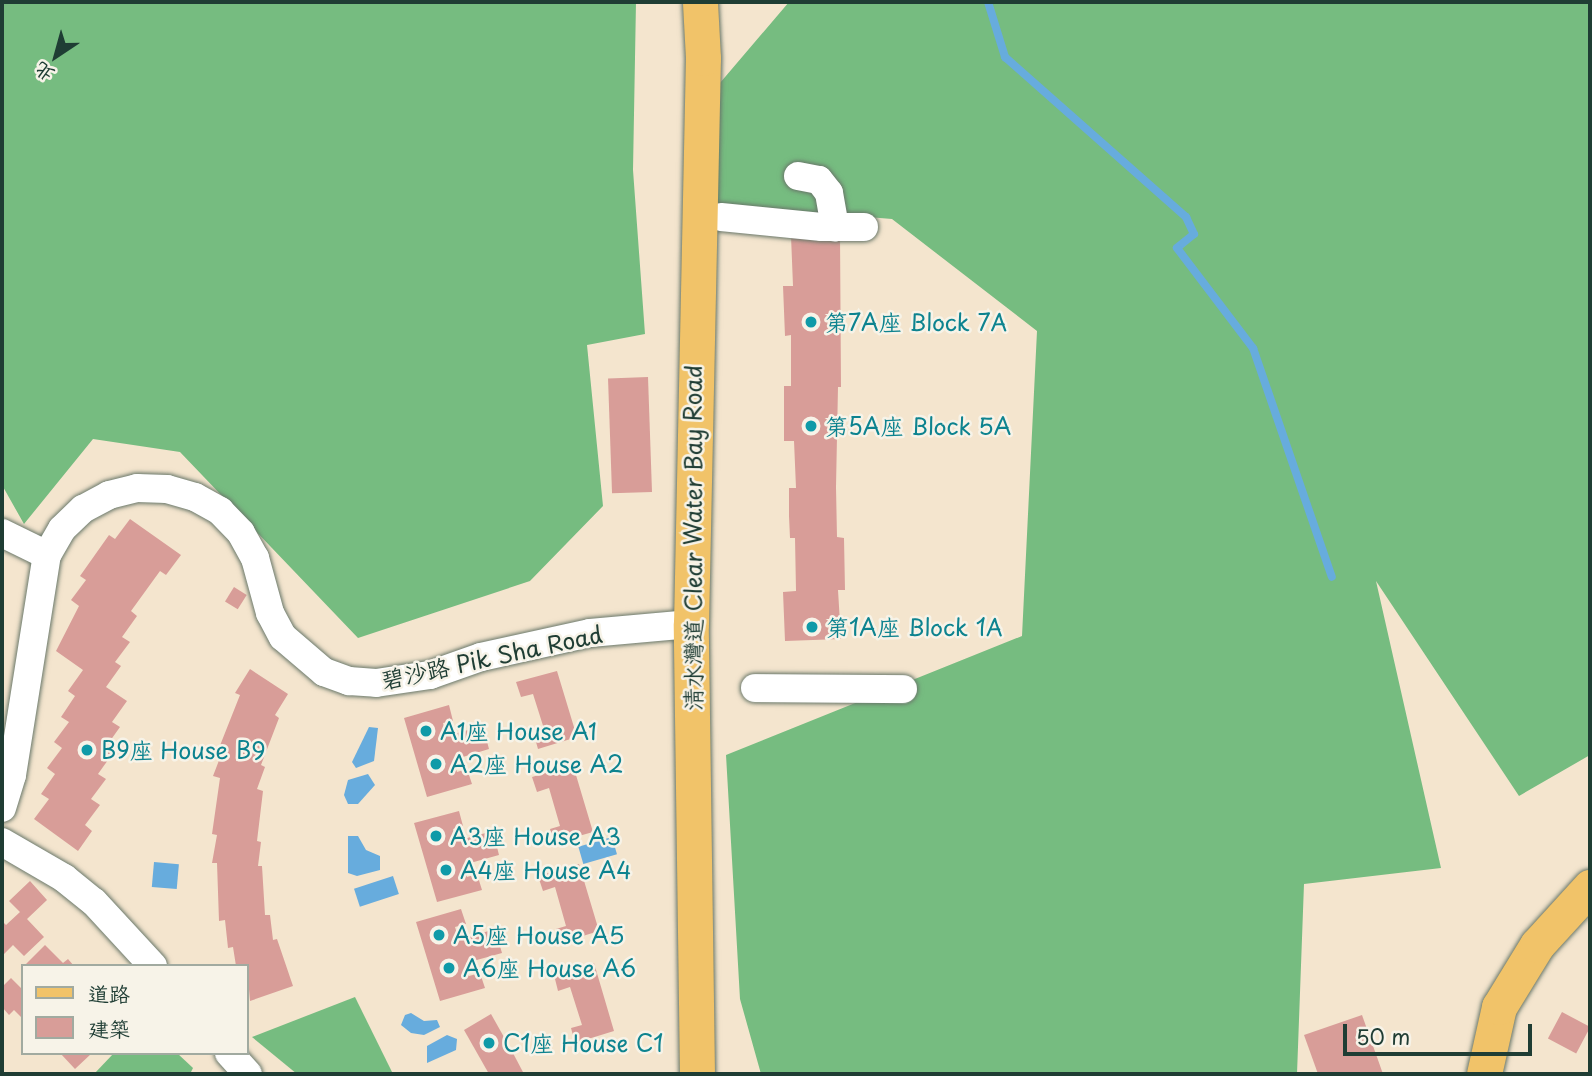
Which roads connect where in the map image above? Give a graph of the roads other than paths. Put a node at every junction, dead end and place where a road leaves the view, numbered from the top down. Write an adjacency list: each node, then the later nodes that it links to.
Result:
1 (700, 2): 8 (main road, 清水灣道 Clear Water Bay Road)
2 (798, 176): 5 (street)
3 (721, 217): 5 (street)
4 (864, 226): 5 (street)
5 (835, 227)
6 (2, 533): 7 (street)
7 (47, 555): 8 (street, 碧沙路 Pik Sha Road); 11 (street, 碧沙路 Pik Sha Road)
8 (691, 624): 17 (main road, 清水灣道 Clear Water Bay Road)
9 (755, 688): 10 (street)
10 (903, 688)
11 (2, 808)
12 (2, 842): 14 (street)
13 (1590, 887): 18 (main road)
14 (151, 964)
15 (231, 1055): 16 (street)
16 (248, 1074)
17 (696, 1074)
18 (1484, 1074)

